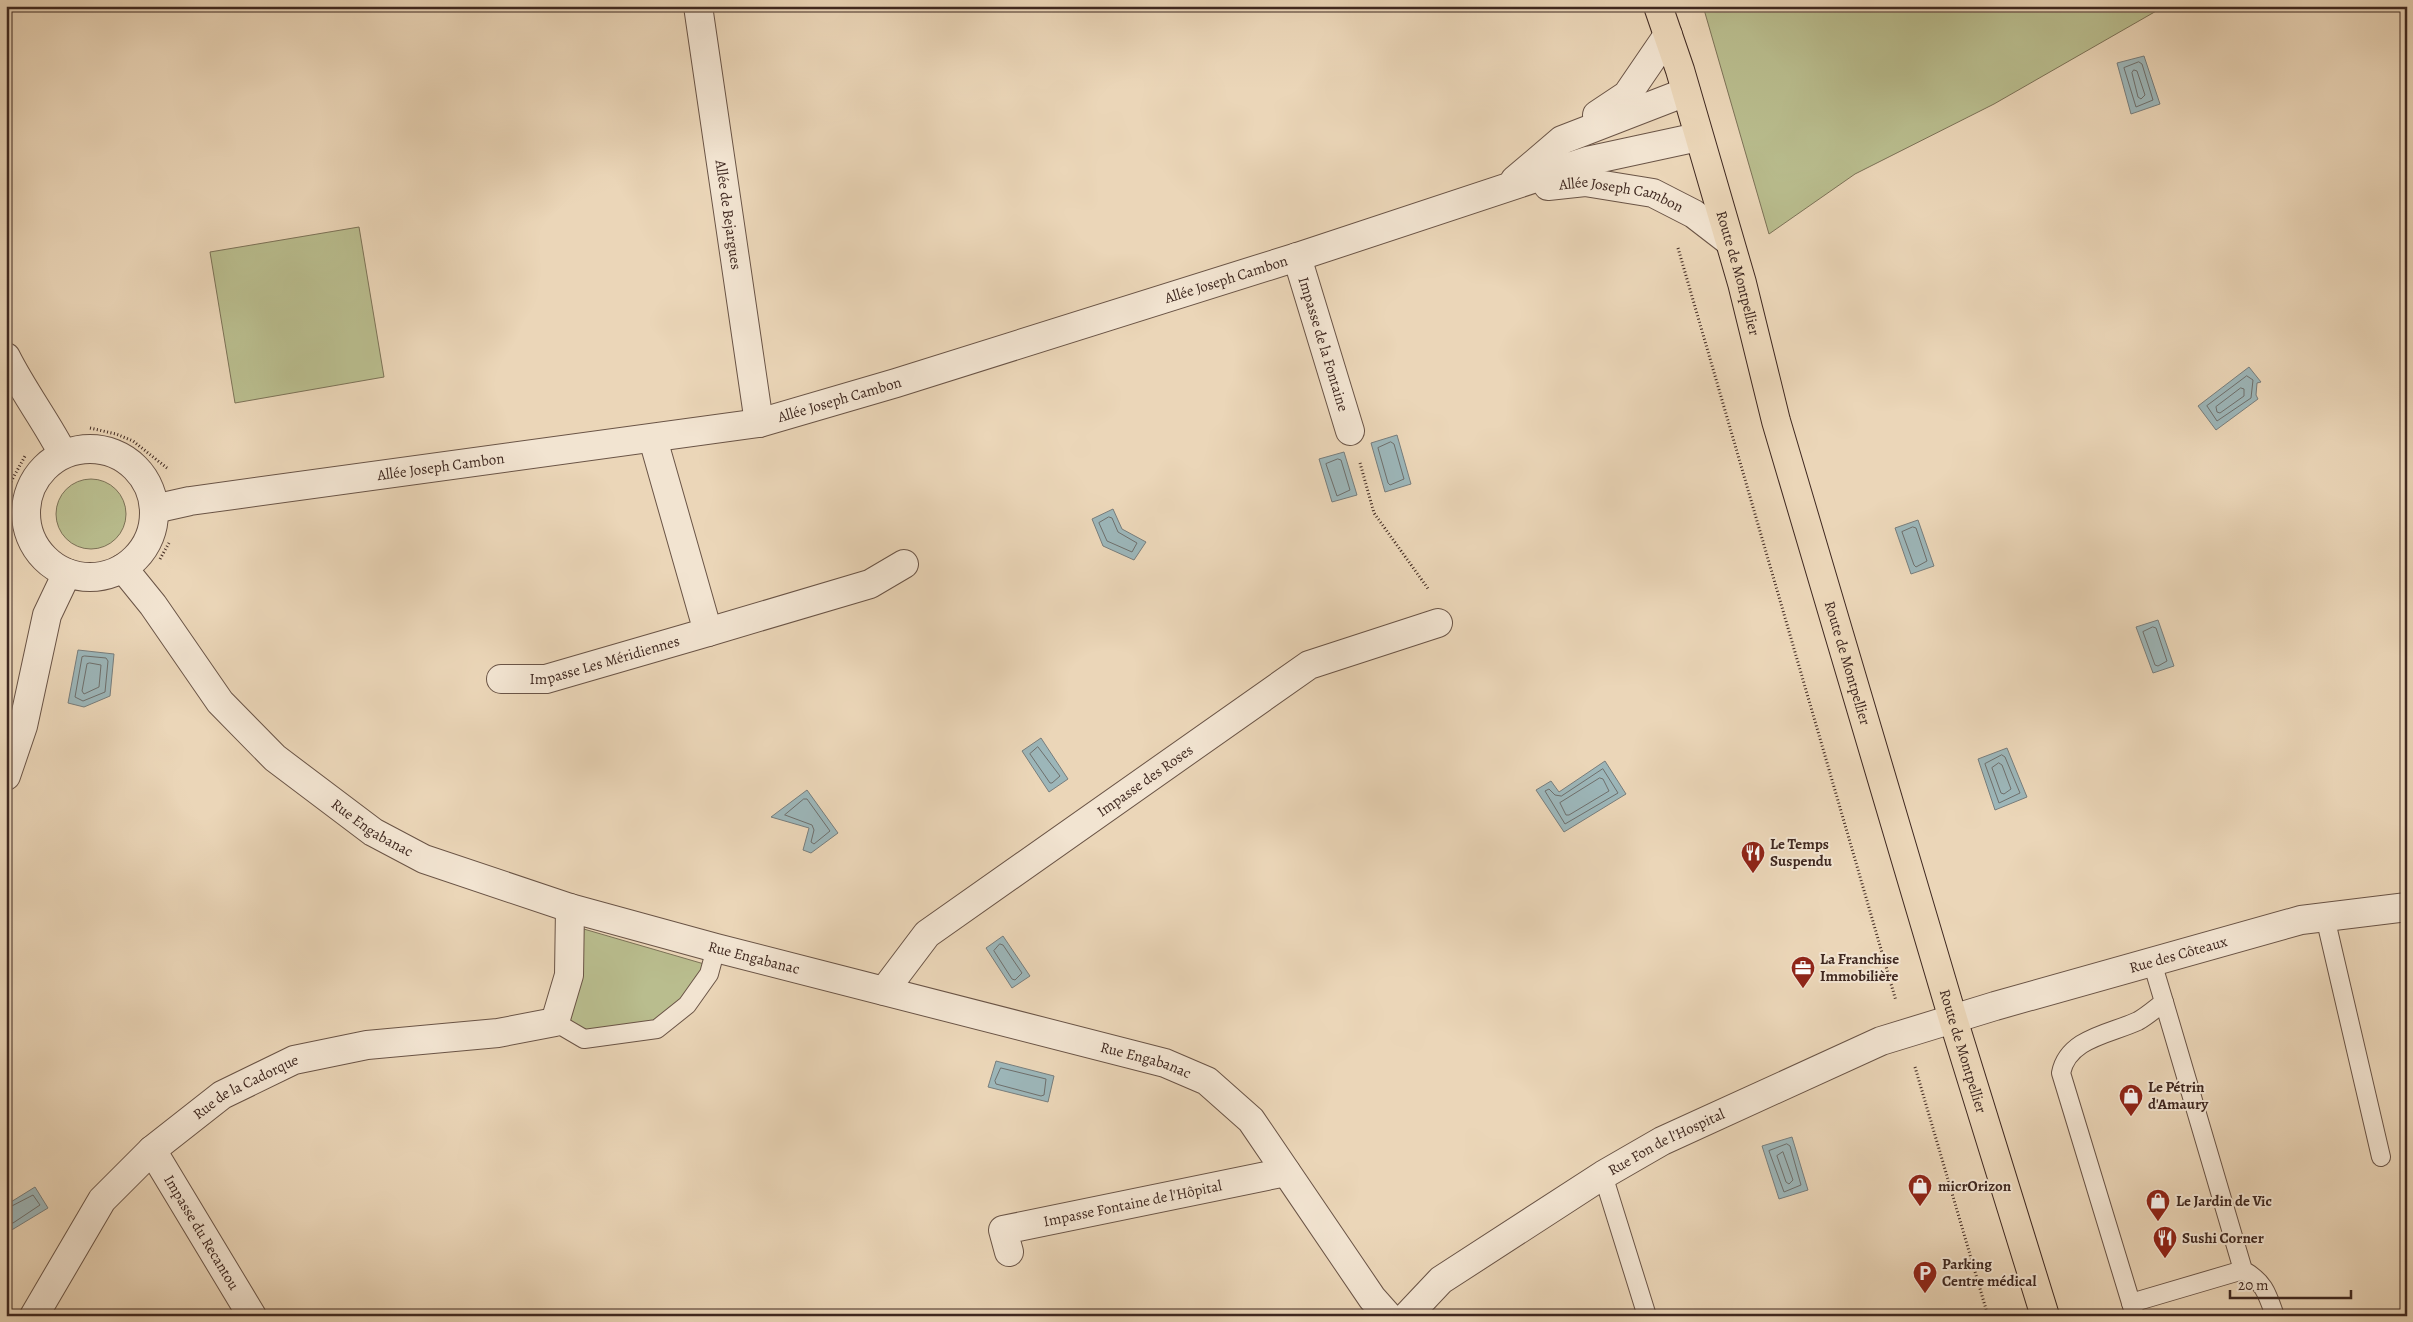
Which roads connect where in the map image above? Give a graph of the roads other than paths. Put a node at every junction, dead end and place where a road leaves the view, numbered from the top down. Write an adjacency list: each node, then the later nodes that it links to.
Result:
1 (698, 6): 11 (street, Allée de Bejargues)
2 (1658, 6): 3 (main road, Route de Montpellier)
3 (1668, 35): 4 (main road, Route de Montpellier); 6 (street, Allée Joseph Cambon)
4 (1686, 92): 5 (main road, Route de Montpellier); 6 (street, Allée Joseph Cambon)
5 (1698, 137): 7 (street, Allée Joseph Cambon); 8 (main road, Route de Montpellier)
6 (1562, 140): 7 (street, Allée Joseph Cambon)
7 (1502, 191): 8 (street, Allée Joseph Cambon); 9 (street, Allée Joseph Cambon)
8 (1729, 241): 31 (main road, Route de Montpellier)
9 (1297, 258): 11 (street, Allée Joseph Cambon); 12 (street, Impasse de la Fontaine)
10 (9, 369): 14 (street)
11 (759, 423): 13 (street, Allée Joseph Cambon)
12 (1350, 431)
13 (653, 439): 15 (street, Allée Joseph Cambon); 21 (street)
14 (63, 454): 15 (street); 16 (street)
15 (154, 510): 18 (street)
16 (16, 524): 19 (street)
17 (904, 564): 21 (street, Impasse Les Méridiennes)
18 (123, 568): 19 (street); 25 (street, Rue Engabanac)
19 (67, 573): 23 (street)
20 (1438, 623): 29 (street, Impasse des Roses)
21 (708, 632): 22 (street, Impasse Les Méridiennes)
22 (501, 679)
23 (6, 776)
24 (2407, 907): 26 (street, Rue des Côteaux)
25 (570, 908): 27 (street, Rue Engabanac); 32 (street)
26 (2325, 917): 28 (street, Rue des Côteaux); 34 (lane)
27 (716, 948): 29 (street, Rue Engabanac); 32 (lane)
28 (2152, 962): 30 (lane); 31 (street, Rue des Côteaux)
29 (884, 991): 35 (street, Rue Engabanac)
30 (2164, 1002): 38 (lane); 39 (lane)
31 (1953, 1018): 36 (street, Rue Fon de l'Hospital); 45 (main road, Route de Montpellier)
32 (555, 1022): 33 (street, Rue de la Cadorque)
33 (152, 1150): 40 (street, Rue de la Cadorque); 41 (street, Impasse du Recantou)
34 (2381, 1157)
35 (1286, 1172): 37 (street, Impasse Fontaine de l'Hôpital); 42 (street, Rue Engabanac)
36 (1603, 1175): 43 (street, Rue Fon de l'Hospital); 44 (lane)
37 (1009, 1252)
38 (2243, 1270): 39 (lane); 46 (lane)
39 (2133, 1310)
40 (34, 1316)
41 (252, 1316)
42 (1388, 1316)
43 (1407, 1316)
44 (1647, 1316)
45 (2045, 1316)
46 (2275, 1316)

